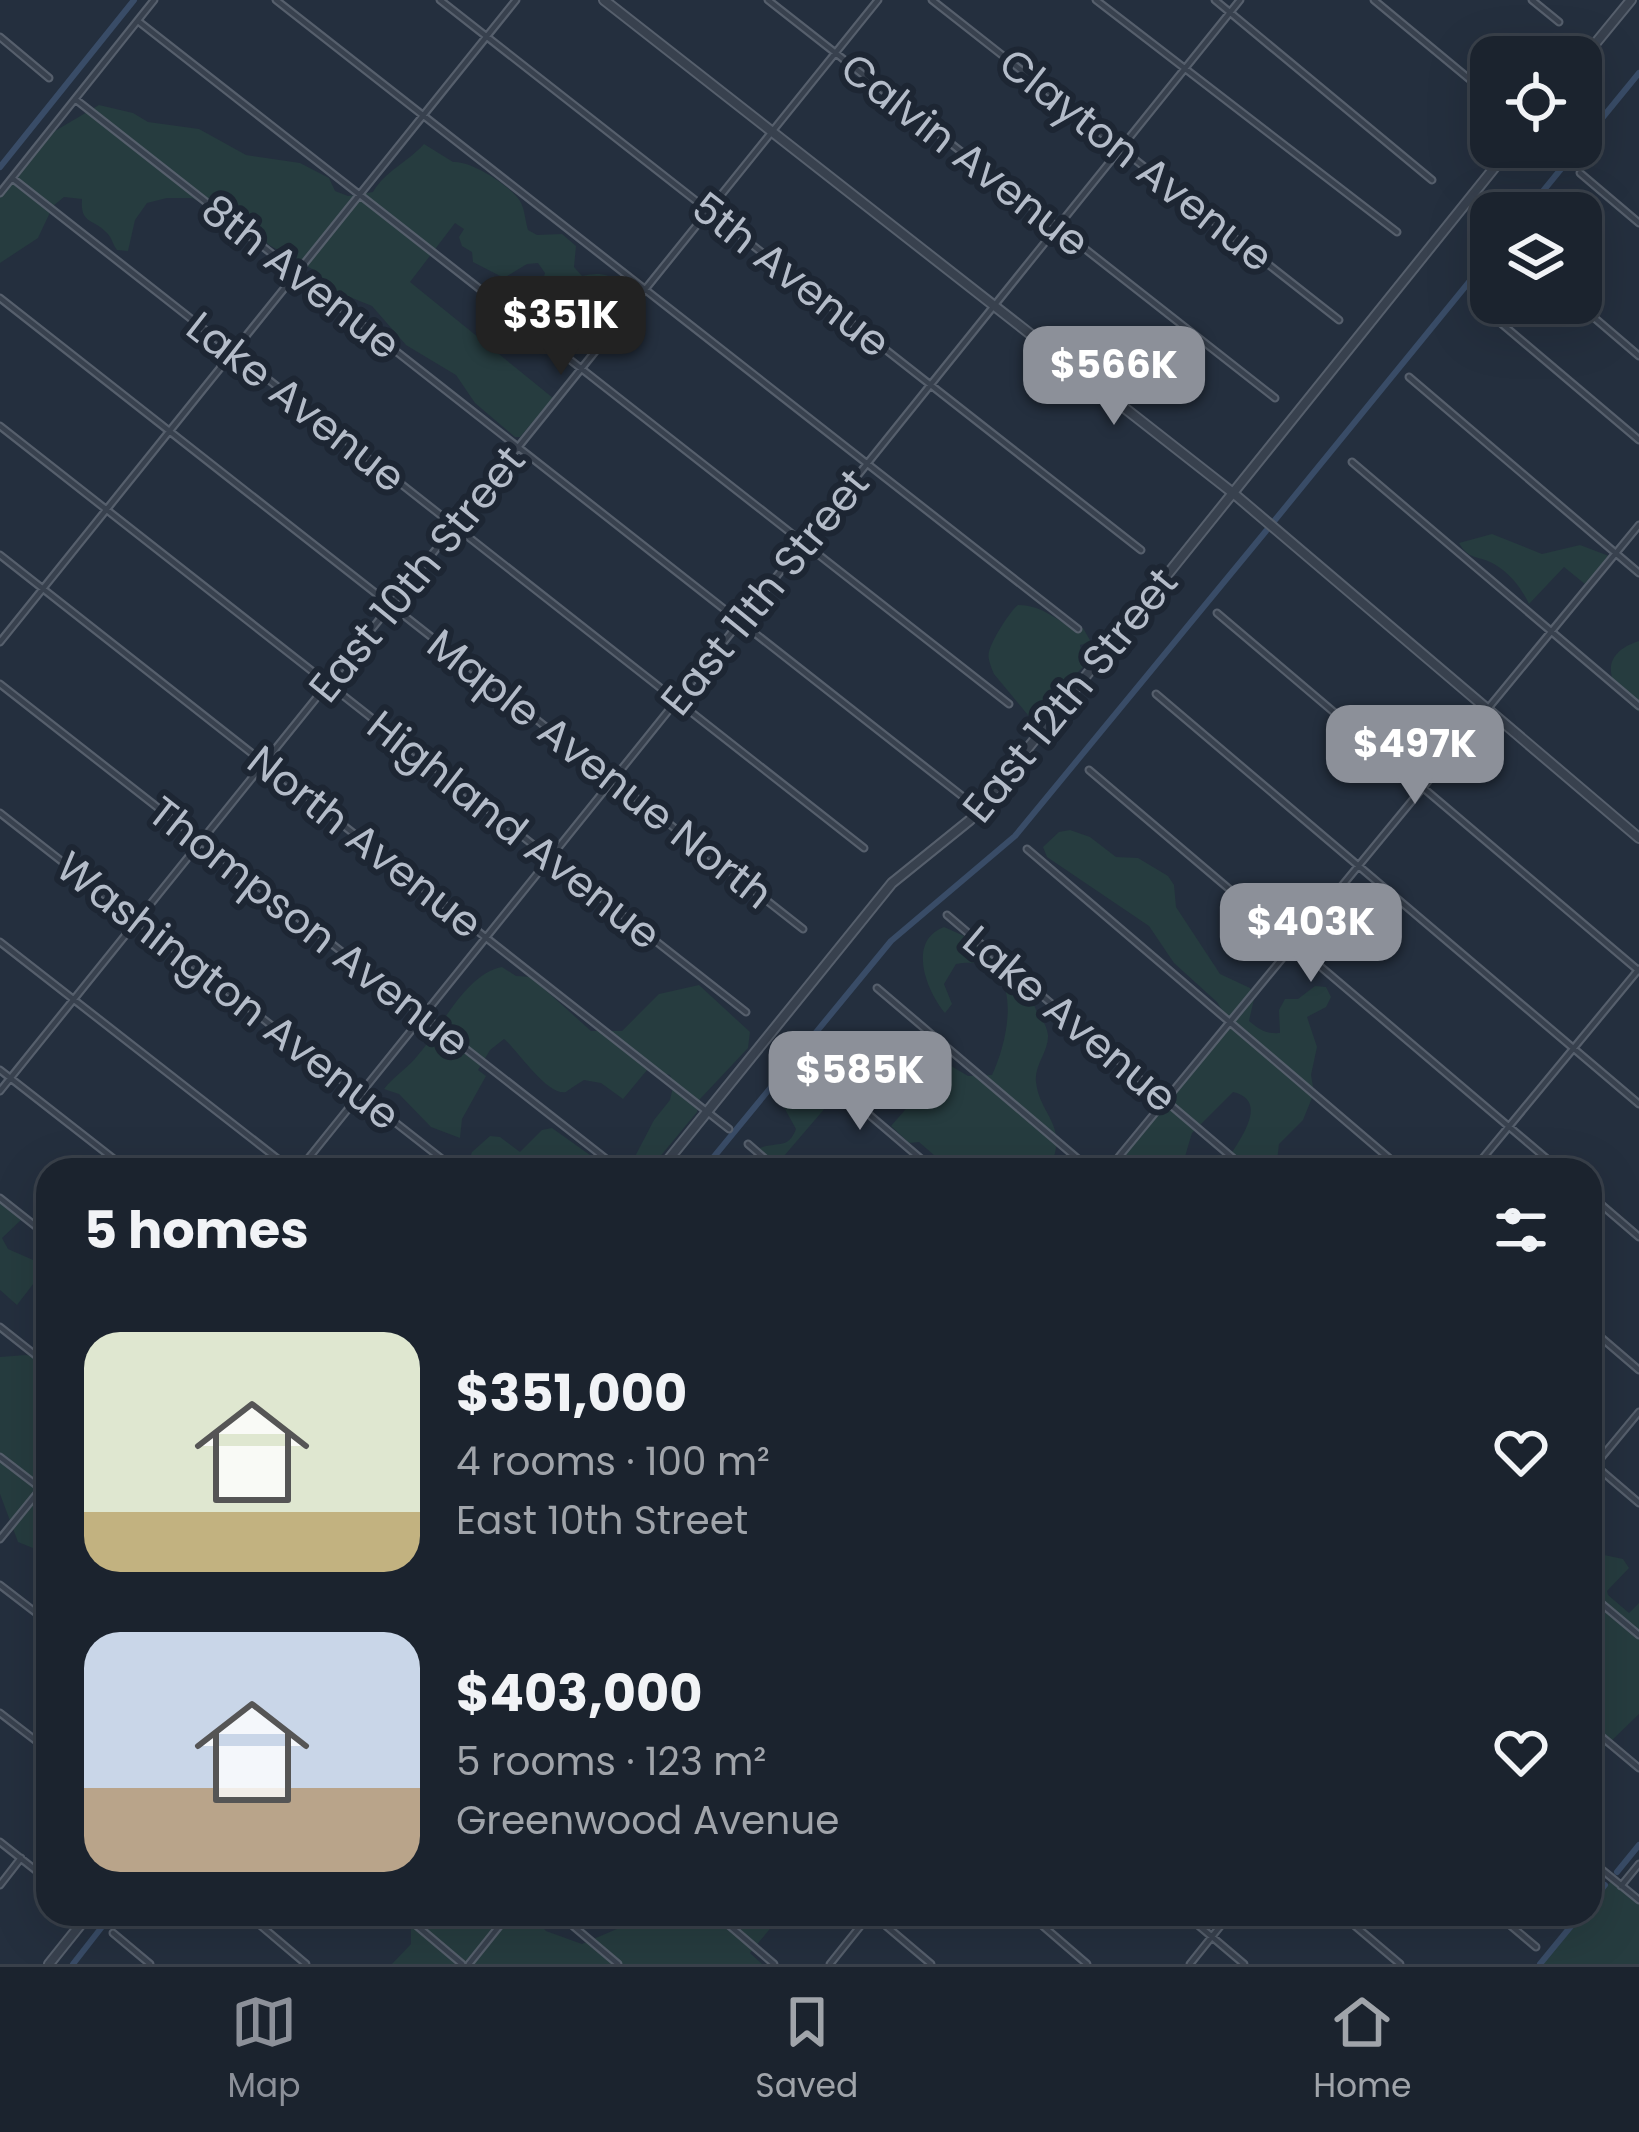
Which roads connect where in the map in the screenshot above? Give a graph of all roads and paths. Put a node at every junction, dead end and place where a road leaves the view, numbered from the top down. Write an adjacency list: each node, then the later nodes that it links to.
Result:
1 (154, 0): 16 (street)
2 (276, 0): 26 (street)
3 (440, 0): 20 (street, 5th Avenue)
4 (516, 0): 20 (street)
5 (604, 0): 27 (street)
6 (768, 0): 21 (street, Calvin Avenue)
7 (878, 0): 21 (street, East 10th Street)
8 (932, 0): 28 (street, Clayton Avenue)
9 (1096, 0): 22 (street)
10 (1215, 0): 15 (street)
11 (1240, 0): 15 (street, East 11th Street)
12 (1374, 0): 24 (street)
13 (1532, 0): 17 (street)
14 (1631, 0): 18 (street)
15 (1230, 13): 22 (street, East 11th Street); 32 (street)
16 (138, 21): 25 (street); 34 (street)
17 (1559, 22)
18 (1601, 36)
19 (0, 37): 23 (street)
20 (487, 37): 26 (street); 35 (street, 5th Avenue)
21 (836, 53): 27 (street, East 10th Street); 37 (street, Calvin Avenue)
22 (1184, 69): 28 (street, East 11th Street); 38 (street)
23 (49, 78)
24 (1470, 80)
25 (75, 99): 31 (street); 39 (street, 8th Avenue)
26 (423, 116): 34 (street); 40 (street)
27 (772, 131): 35 (street, East 10th Street); 42 (street)
28 (1120, 148): 37 (street, East 11th Street); 43 (street, Clayton Avenue)
29 (1494, 168): 58 (street, East 12th Street)
30 (1580, 173): 36 (street)
31 (11, 178): 33 (street); 46 (street, Lake Avenue)
32 (1432, 180)
33 (0, 193)
34 (360, 194): 39 (street); 48 (street)
35 (709, 211): 40 (street, East 10th Street); 50 (street, 5th Avenue)
36 (1639, 223)
37 (1057, 227): 42 (street, East 11th Street); 51 (street, Calvin Avenue)
38 (1397, 232)
39 (297, 274): 46 (street); 55 (street, 8th Avenue)
40 (645, 290): 48 (street, East 10th Street); 57 (street)
41 (0, 298): 53 (street, Maple Avenue North)
42 (994, 306): 50 (street, East 11th Street); 58 (street)
43 (1339, 320)
44 (1502, 324): 54 (street)
45 (1602, 324): 47 (street)
46 (233, 352): 53 (street); 61 (street, Lake Avenue)
47 (1639, 356)
48 (582, 369): 55 (street, East 10th Street); 62 (street)
49 (1408, 376): 64 (street)
50 (930, 385): 57 (street, East 11th Street); 63 (street, 5th Avenue)
51 (1275, 398)
52 (0, 426): 59 (street, Highland Avenue)
53 (170, 431): 59 (street); 68 (street, Maple Avenue North)
54 (1639, 440)
55 (519, 448): 61 (street, East 10th Street); 70 (street, 8th Avenue)
56 (1352, 462): 72 (street)
57 (867, 464): 62 (street, East 11th Street); 71 (street)
58 (1233, 493): 80 (street); 85 (street, East 12th Street)
59 (106, 510): 67 (street); 75 (street, Highland Avenue)
60 (1639, 525): 64 (street)
61 (455, 526): 68 (street, East 10th Street); 77 (street, Lake Avenue)
62 (804, 543): 70 (street, East 11th Street); 78 (street)
63 (1141, 550)
64 (1616, 553): 66 (street); 72 (street)
65 (0, 555): 67 (street, North Avenue)
66 (1639, 573)
67 (43, 590): 73 (street); 81 (street, North Avenue)
68 (392, 605): 75 (street, East 10th Street); 83 (street, Maple Avenue North)
69 (1217, 613): 84 (street)
70 (740, 622): 77 (street, East 11th Street); 85 (street, 8th Avenue)
71 (1078, 629)
72 (1552, 632): 79 (street); 80 (street)
73 (0, 642)
74 (0, 684): 88 (street, Thompson Avenue)
75 (328, 685): 81 (street, East 10th Street); 91 (street, Highland Avenue)
76 (1156, 694): 92 (street)
77 (677, 701): 83 (street, East 11th Street); 89 (street, Lake Avenue)
78 (1009, 704)
79 (1639, 706)
80 (1487, 709): 84 (street); 87 (street)
81 (265, 763): 88 (street, East 10th Street); 96 (street, North Avenue)
82 (1089, 770): 98 (street)
83 (613, 780): 91 (street, East 11th Street); 95 (street, Maple Avenue North)
84 (1423, 788): 92 (street); 99 (street)
85 (979, 810): 113 (street, East 12th Street)
86 (0, 813): 94 (street, Washington Avenue)
87 (1639, 838)
88 (201, 842): 94 (street, East 10th Street); 103 (street, Thompson Avenue)
89 (864, 848)
90 (1027, 849): 104 (street)
91 (550, 859): 96 (street, East 11th Street); 102 (street, Highland Avenue)
92 (1358, 866): 98 (street); 105 (street)
93 (947, 915): 111 (street, Lake Avenue)
94 (138, 921): 101 (street, East 10th Street); 110 (street, Washington Avenue)
95 (803, 928)
96 (487, 937): 103 (street, East 11th Street); 113 (street, North Avenue)
97 (0, 941): 101 (street)
98 (1294, 944): 104 (street); 114 (street)
99 (1638, 970): 105 (street)
100 (877, 988): 125 (street)
101 (74, 999): 108 (street, East 10th Street); 118 (street)
102 (746, 1012)
103 (423, 1016): 110 (street, East 11th Street); 121 (street, Thompson Avenue)
104 (1229, 1022): 111 (street); 128 (street)
105 (1574, 1048): 112 (street); 114 (street)
106 (811, 1065): 124 (street)
107 (0, 1070): 108 (street)
108 (10, 1078): 109 (street, East 10th Street); 117 (street)
109 (0, 1091)
110 (360, 1094): 119 (street, East 11th Street); 120 (street, Washington Avenue)
111 (1165, 1100): 126 (street); 127 (street, Lake Avenue)
112 (1639, 1104)
113 (708, 1111): 115 (street, North Avenue); 122 (street, East 12th Street)
114 (1509, 1126): 129 (street); 130 (street)
115 (729, 1130)
116 (748, 1144): 123 (street)
117 (113, 1158)
118 (279, 1158)
119 (305, 1158)
120 (441, 1158)
121 (605, 1158)
122 (670, 1158)
123 (764, 1158)
124 (920, 1158)
125 (1077, 1158)
126 (1118, 1158)
127 (1233, 1158)
128 (1389, 1158)
129 (1483, 1158)
130 (1546, 1158)
131 (0, 1198): 133 (street)
132 (1602, 1205): 134 (street)
133 (36, 1226)
134 (1639, 1237)
135 (0, 1327): 137 (street)
136 (1602, 1338): 138 (street)
137 (36, 1356)
138 (1639, 1370)
139 (1639, 1412): 140 (street)
140 (1602, 1455)
141 (0, 1457): 143 (street)
142 (1602, 1474): 145 (street)
143 (36, 1484)
144 (36, 1494): 146 (street)
145 (1639, 1503)
146 (0, 1539)
147 (0, 1585): 149 (street)
148 (1602, 1604): 150 (street)
149 (36, 1613)
150 (1639, 1635)
151 (0, 1713): 153 (street)
152 (1602, 1737): 154 (street)
153 (36, 1741)
154 (1639, 1768)
155 (0, 1842): 156 (street)
156 (21, 1858): 158 (street); 160 (street)
157 (1639, 1864): 161 (street)
158 (36, 1870)
159 (1602, 1870): 161 (street)
160 (0, 1885)
161 (1621, 1886): 162 (street)
162 (1639, 1900)
163 (79, 1926): 179 (street)
164 (261, 1926): 181 (street)
165 (418, 1926): 182 (street)
166 (498, 1926): 182 (street)
167 (574, 1926): 183 (street)
168 (730, 1926): 184 (street)
169 (861, 1926): 185 (street)
170 (885, 1926): 186 (street)
171 (1043, 1926): 187 (street)
172 (1199, 1926): 177 (street)
173 (1221, 1926): 177 (street)
174 (1355, 1926): 190 (street)
175 (1511, 1926): 178 (street)
176 (113, 1933): 180 (street)
177 (1212, 1937): 188 (street); 189 (street)
178 (1536, 1947)
179 (49, 1964)
180 (150, 1964)
181 (306, 1964)
182 (465, 1964)
183 (618, 1964)
184 (774, 1964)
185 (830, 1964)
186 (931, 1964)
187 (1088, 1964)
188 (1190, 1964)
189 (1244, 1964)
190 (1400, 1964)

